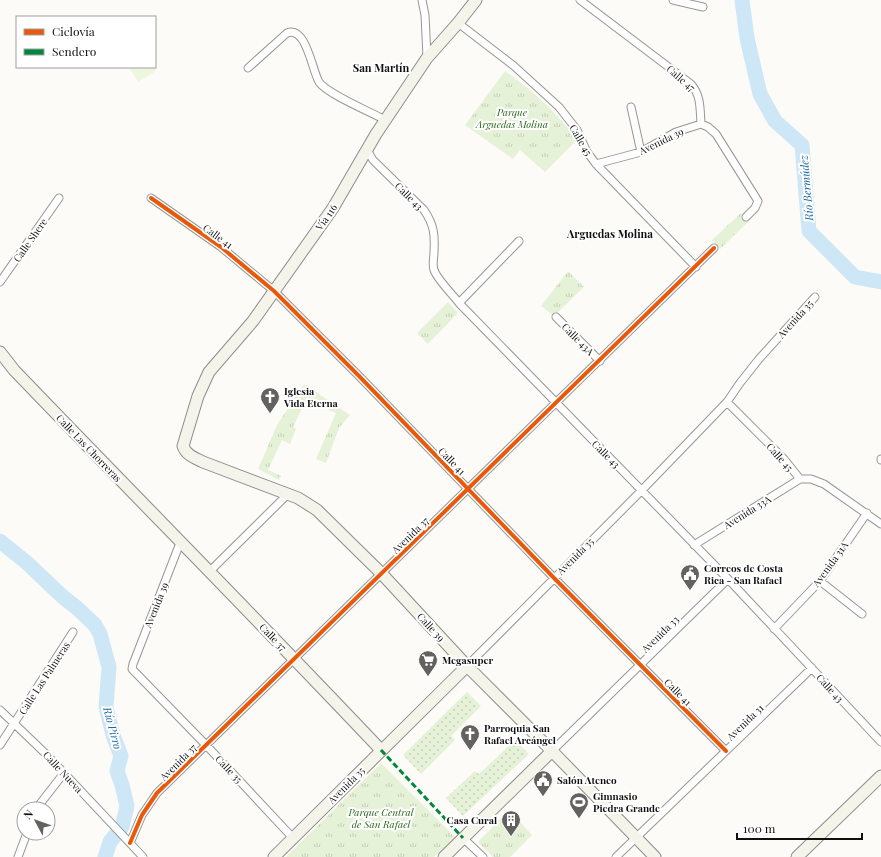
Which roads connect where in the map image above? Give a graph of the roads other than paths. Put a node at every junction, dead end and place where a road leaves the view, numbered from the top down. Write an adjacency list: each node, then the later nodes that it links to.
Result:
1 (422, 0): 7 (street)
2 (476, 0): 6 (main road, Vía 116)
3 (580, 0): 11 (street, Calle 47)
4 (673, 0): 5 (street)
5 (703, 7)
6 (458, 23): 7 (main road, Vía 116); 14 (street, Calle 45)
7 (427, 58): 10 (main road, Vía 116)
8 (248, 68): 10 (street)
9 (631, 107): 13 (street)
10 (385, 120): 12 (main road, Vía 116)
11 (702, 124): 13 (street, Avenida 39); 17 (street)
12 (368, 150): 22 (main road, Vía 116); 24 (street, Calle 43)
13 (641, 152): 14 (street, Avenida 39)
14 (596, 164): 20 (street, Calle 45)
15 (59, 198): 21 (street, Calle Shere)
16 (151, 198): 22 (street, Calle 41)
17 (746, 217)
18 (519, 241): 24 (street)
19 (714, 248): 20 (street, Avenida 37)
20 (696, 267): 27 (street, Avenida 37)
21 (0, 282)
22 (274, 291): 30 (main road, Vía 116); 32 (street, Calle 41)
23 (815, 297): 28 (street, Avenida 35)
24 (459, 303): 29 (street, Calle 43)
25 (556, 317): 27 (street, Calle 43A)
26 (0, 352): 37 (main road, Calle Las Chorreras)
27 (600, 361): 29 (street, Avenida 37)
28 (727, 402): 31 (street, Calle 45); 33 (street, Avenida 35)
29 (557, 404): 32 (street, Avenida 37); 33 (street, Calle 43)
30 (184, 439): 34 (main road, Calle 39)
31 (800, 479): 35 (street, Calle 45); 38 (street, Avenida 33A)
32 (468, 490): 40 (street, Avenida 37); 41 (street, Calle 41)
33 (642, 490): 38 (street, Calle 43); 41 (street, Avenida 35)
34 (288, 494): 39 (street); 40 (main road, Calle 39)
35 (867, 513): 36 (street, Calle 45); 43 (street, Avenida 31A)
36 (881, 524)
37 (180, 543): 39 (main road, Calle 37); 50 (street, Avenida 39)
38 (694, 545): 42 (street, Calle 43)
39 (210, 572): 47 (main road, Calle 37)
40 (382, 574): 47 (street, Avenida 37); 49 (main road, Calle 39)
41 (554, 578): 48 (street, Calle 41); 49 (street, Avenida 35)
42 (728, 579): 45 (street, Calle 43); 48 (street, Avenida 33)
43 (820, 581): 44 (street); 45 (street, Avenida 31A)
44 (862, 614)
45 (774, 630): 51 (street, Calle 43)
46 (73, 632): 53 (street, Calle Las Palmeras)
47 (295, 659): 55 (street, Avenida 37); 57 (main road, Calle 37)
48 (640, 664): 58 (street, Avenida 33); 59 (street, Calle 41)
49 (467, 666): 57 (main road, Avenida 35); 58 (main road, Calle 39)
50 (132, 667): 55 (street, Calle 35)
51 (812, 668): 54 (street, Calle 43); 59 (street, Avenida 31)
52 (0, 710): 53 (street, Calle Nueva)
53 (14, 724): 56 (street, Calle Las Palmeras); 60 (street, Calle Nueva)
54 (881, 742)
55 (206, 744): 64 (street, Calle 35); 67 (street, Avenida 37)
56 (0, 745)
57 (381, 750): 64 (main road, Avenida 35)
58 (552, 751): 63 (main road, Calle 39); 65 (main road, Avenida 33)
59 (726, 751): 63 (street, Avenida 31)
60 (64, 773): 62 (street); 67 (street, Calle Nueva)
61 (881, 776): 75 (main road)
62 (42, 801)
63 (636, 837): 73 (street, Avenida 31); 74 (main road, Calle 39)
64 (293, 838): 70 (main road, Avenida 35)
65 (463, 838): 71 (main road, Avenida 33); 72 (street)
66 (24, 841): 68 (street)
67 (130, 843): 69 (street, Calle Nueva)
68 (18, 857)
69 (143, 857)
70 (274, 857)
71 (444, 857)
72 (483, 857)
73 (616, 857)
74 (655, 857)
75 (797, 857)

